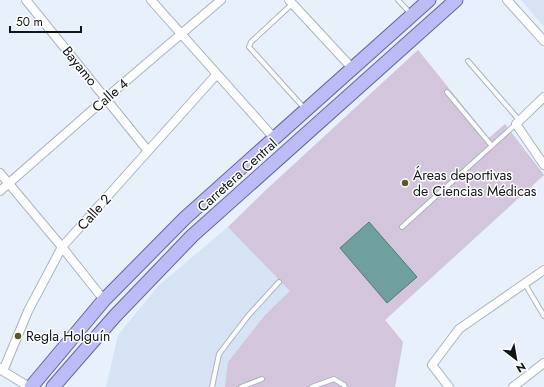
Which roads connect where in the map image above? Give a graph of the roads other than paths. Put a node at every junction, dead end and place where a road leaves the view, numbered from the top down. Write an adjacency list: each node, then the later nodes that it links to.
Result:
1 (26, 0): 17 (street, Bayamo)
2 (152, 0): 10 (street)
3 (221, 0): 10 (street, Calle 4)
4 (398, 0): 9 (lane)
5 (429, 0): 9 (main road, Carretera Central)
6 (456, 0): 38 (main road, Carretera Central)
7 (507, 0): 11 (street)
8 (291, 2): 13 (street); 18 (lane)
9 (412, 15): 13 (main road, Carretera Central)
10 (182, 34): 14 (street); 17 (street, Calle 4)
11 (544, 41)
12 (468, 61): 19 (lane)
13 (352, 68): 18 (main road, Carretera Central)
14 (217, 74): 20 (street); 22 (street, Calle 2)
15 (447, 92): 21 (lane)
16 (544, 97): 19 (street)
17 (106, 98): 22 (street, Bayamo); 25 (street, Calle 4)
18 (306, 110): 20 (main road, Carretera Central)
19 (518, 122): 21 (lane); 23 (street)
20 (274, 138): 32 (main road, Carretera Central)
21 (492, 146): 27 (lane)
22 (148, 151): 28 (street, Calle 2)
23 (544, 165)
24 (0, 172): 25 (street)
25 (9, 183): 26 (street, Calle 4); 28 (street)
26 (0, 191)
27 (402, 227)
28 (62, 247): 32 (street); 35 (street, Calle 2)
29 (544, 270): 31 (street)
30 (279, 282): 39 (lane)
31 (525, 284): 33 (lane); 43 (street)
32 (104, 300): 37 (main road, Carretera Central)
33 (544, 316)
34 (544, 363): 44 (street)
35 (1, 372): 37 (street)
36 (262, 379): 40 (lane)
37 (30, 387)
38 (53, 387)
39 (212, 387)
40 (240, 387)
41 (312, 387): 42 (lane)
42 (345, 387)
43 (449, 387)
44 (513, 387)

